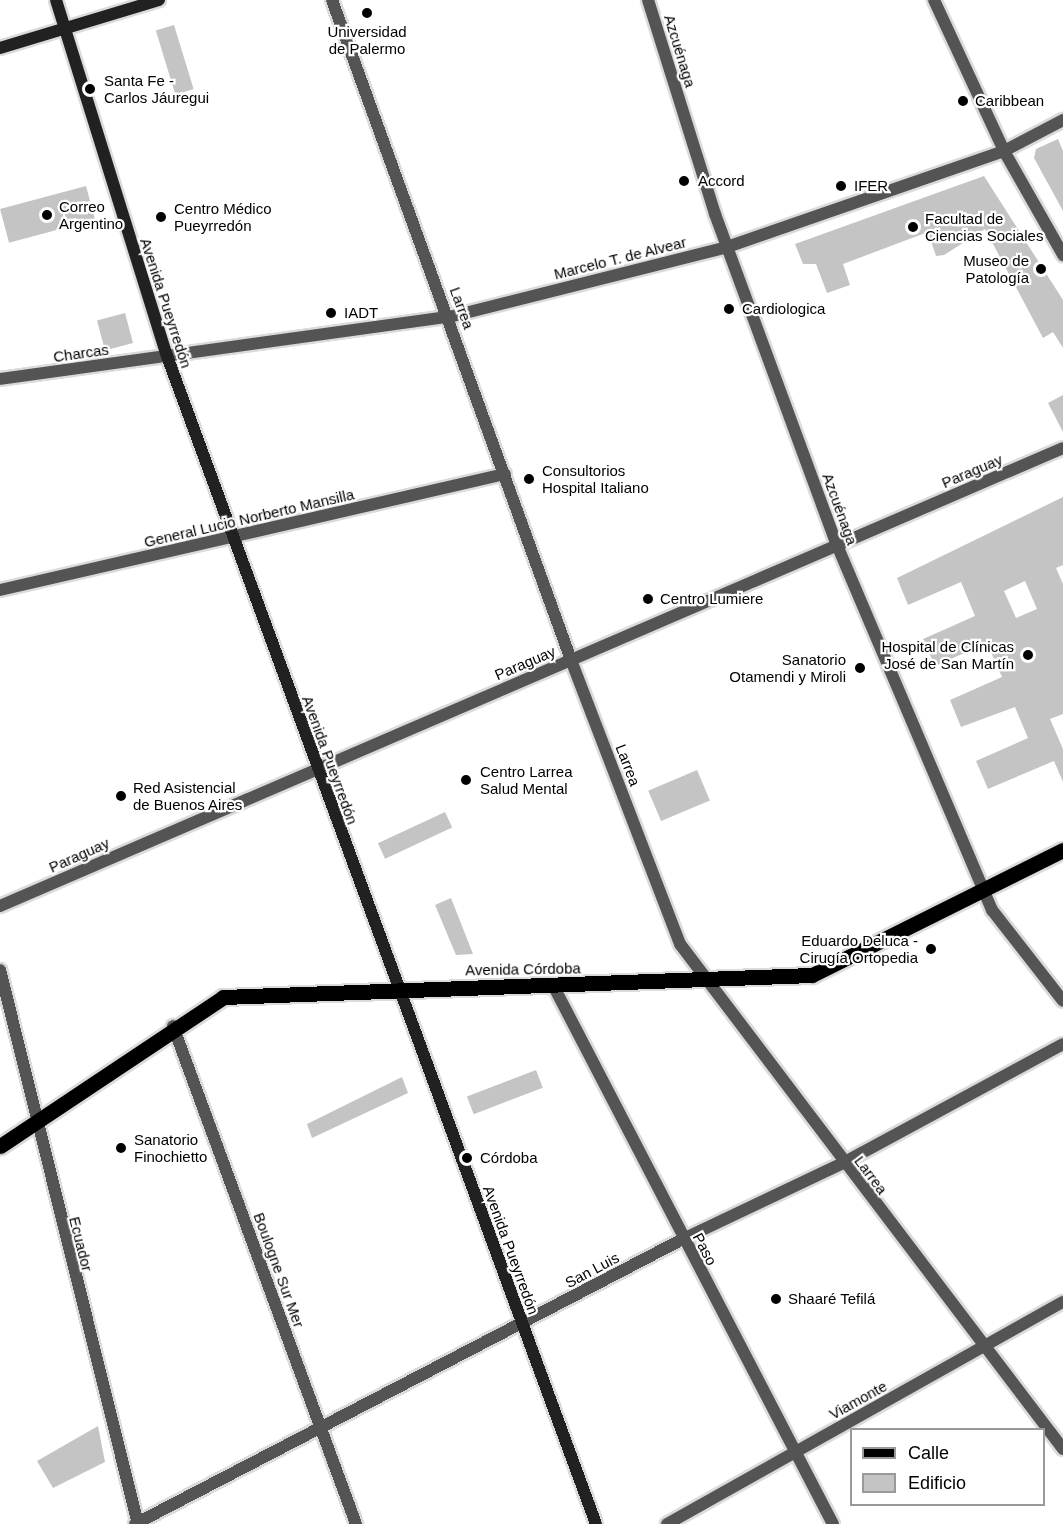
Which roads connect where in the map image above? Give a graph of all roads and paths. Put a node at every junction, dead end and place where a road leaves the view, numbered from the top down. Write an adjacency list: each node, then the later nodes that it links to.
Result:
1 (56, 0): 6 (main road, Avenida Pueyrredón)
2 (159, 0): 6 (main road)
3 (332, 0): 12 (street, Larrea)
4 (648, 0): 10 (street, Azcuénaga)
5 (934, 0): 9 (street)
6 (64, 29): 7 (main road); 13 (main road, Avenida Pueyrredón)
7 (0, 48)
8 (1063, 120): 9 (street, Marcelo T. de Alvear)
9 (1004, 151): 10 (street, Marcelo T. de Alvear); 11 (street)
10 (727, 247): 12 (street, Marcelo T. de Alvear); 18 (street, Azcuénaga)
11 (1063, 255)
12 (449, 317): 13 (street, Marcelo T. de Alvear); 16 (street, Larrea)
13 (167, 356): 14 (street, Charcas); 17 (main road, Avenida Pueyrredón)
14 (0, 379)
15 (1063, 448): 18 (street, Paraguay)
16 (504, 474): 17 (street, General Lucio Norberto Mansilla); 20 (street, Larrea)
17 (232, 537): 19 (street, General Lucio Norberto Mansilla); 21 (main road, Avenida Pueyrredón)
18 (837, 545): 20 (street, Paraguay); 23 (street, Azcuénaga)
19 (0, 590)
20 (571, 660): 21 (street, Paraguay); 26 (street, Larrea)
21 (317, 768): 24 (street, Paraguay); 28 (main road, Avenida Pueyrredón)
22 (1063, 850): 23 (main road, Avenida Córdoba)
23 (982, 891): 26 (main road, Avenida Córdoba); 29 (street, Azcuénaga)
24 (0, 906)
25 (0, 970): 32 (street, Ecuador)
26 (705, 981): 27 (main road, Avenida Córdoba); 34 (street, Larrea)
27 (554, 987): 28 (main road, Avenida Córdoba); 35 (street, Paso)
28 (399, 990): 30 (main road, Avenida Córdoba); 37 (main road, Avenida Pueyrredón)
29 (1063, 1001)
30 (173, 1026): 32 (main road, Avenida Córdoba); 39 (street, Boulogne Sur Mer)
31 (1063, 1044): 34 (street, San Luis)
32 (34, 1122): 33 (main road, Avenida Córdoba); 42 (street, Ecuador)
33 (0, 1146)
34 (843, 1163): 35 (street, San Luis); 38 (street, Larrea)
35 (683, 1239): 37 (street, San Luis); 41 (street, Paso)
36 (1063, 1302): 38 (street, Viamonte)
37 (522, 1323): 39 (street, San Luis); 44 (main road, Avenida Pueyrredón)
38 (983, 1347): 40 (street, Larrea); 41 (street, Viamonte)
39 (322, 1429): 42 (street, San Luis); 43 (street, Boulogne Sur Mer)
40 (1063, 1449)
41 (796, 1453): 45 (street, Viamonte); 46 (street, Paso)
42 (137, 1524)
43 (356, 1524)
44 (596, 1524)
45 (667, 1524)
46 (833, 1524)

